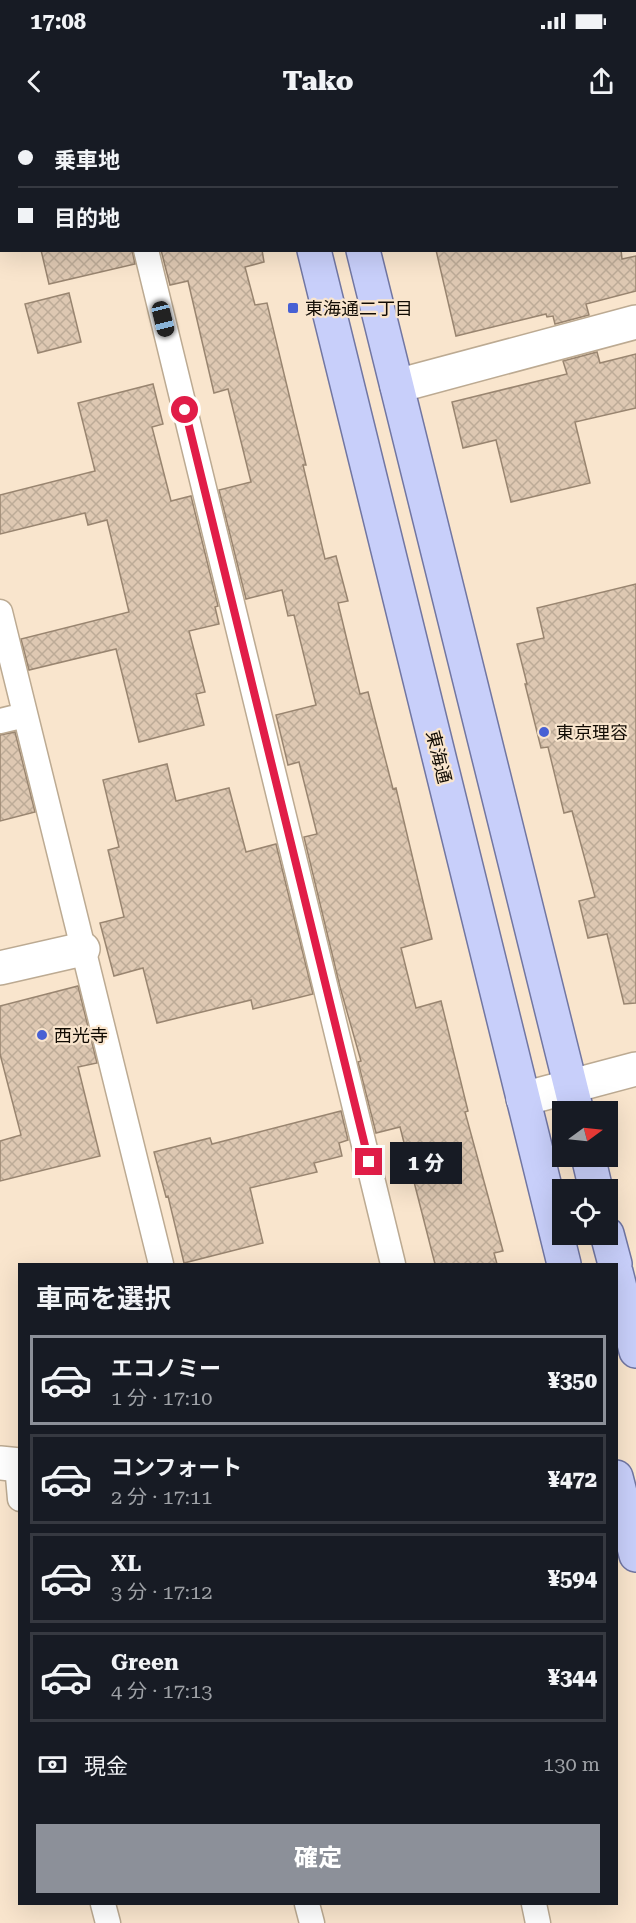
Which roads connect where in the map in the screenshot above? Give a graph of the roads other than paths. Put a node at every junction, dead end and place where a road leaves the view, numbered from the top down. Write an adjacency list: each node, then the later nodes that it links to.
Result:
1 (146, 252): 16 (lane)
2 (314, 252): 12 (main road, 東海通)
3 (364, 252): 5 (main road)
4 (636, 322): 5 (street)
5 (397, 386): 13 (main road)
6 (0, 612): 7 (lane)
7 (26, 715): 8 (lane); 9 (lane)
8 (0, 722)
9 (83, 949): 10 (street); 15 (lane)
10 (0, 968)
11 (636, 1069): 13 (street)
12 (523, 1099): 13 (street); 17 (main road, 東海通)
13 (574, 1099)
14 (610, 1245): 18 (main road)
15 (161, 1263)
16 (393, 1263)
17 (564, 1263)
18 (615, 1263)
19 (618, 1280): 20 (main road)
20 (636, 1350)
21 (12, 1464): 23 (lane)
22 (618, 1485): 24 (main road)
23 (18, 1490)
24 (636, 1555)
25 (103, 1905): 28 (lane)
26 (307, 1905): 29 (lane)
27 (534, 1905): 30 (lane)
28 (108, 1923)
29 (312, 1923)
30 (538, 1923)

